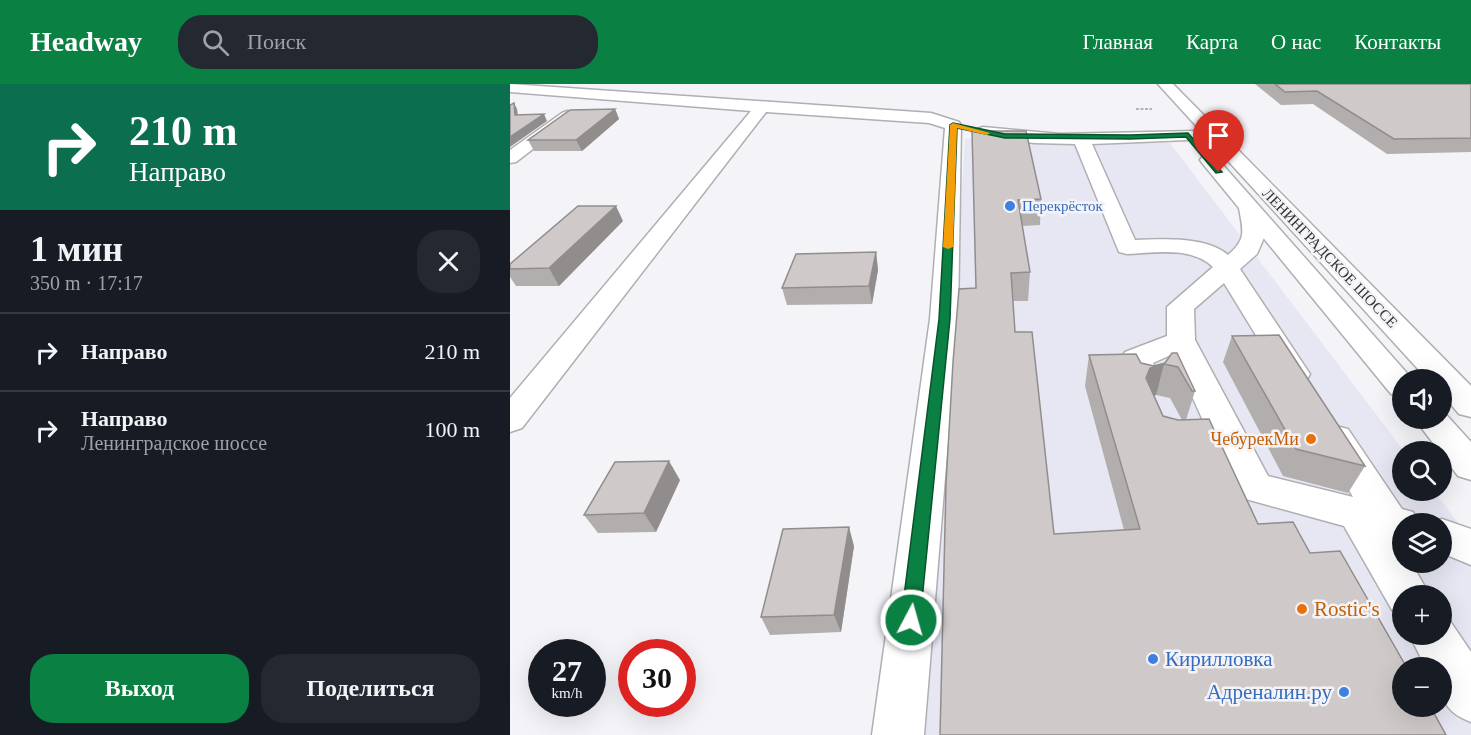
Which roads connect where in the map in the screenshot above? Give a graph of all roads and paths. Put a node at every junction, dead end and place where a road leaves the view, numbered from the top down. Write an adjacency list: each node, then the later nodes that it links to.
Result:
1 (1144, 84): 9 (main road, ЛЕНИНГРАДСКОЕ ШОССЕ)
2 (1165, 84): 17 (main road, ЛЕНИНГРАДСКОЕ ШОССЕ)
3 (510, 88): 4 (main road)
4 (595, 96): 5 (main road); 11 (main road)
5 (762, 107): 8 (main road); 18 (main road)
6 (1136, 109): 7 (path)
7 (1152, 109)
8 (953, 125): 10 (main road); 27 (main road)
9 (1188, 135): 10 (main road); 12 (main road, ЛЕНИНГРАДСКОЕ ШОССЕ)
10 (1081, 137): 13 (main road)
11 (510, 158)
12 (1249, 208): 13 (main road); 15 (main road, ЛЕНИНГРАДСКОЕ ШОССЕ)
13 (1227, 267): 14 (main road); 21 (main road)
14 (1181, 340): 16 (main road); 21 (main road)
15 (1392, 375)
16 (1146, 384)
17 (1471, 406)
18 (510, 420)
19 (1439, 429): 20 (main road)
20 (1471, 466)
21 (1383, 520): 24 (main road)
22 (1452, 540): 23 (main road)
23 (1471, 547)
24 (1404, 585)
25 (1439, 645): 26 (main road)
26 (1471, 697)
27 (898, 735)

